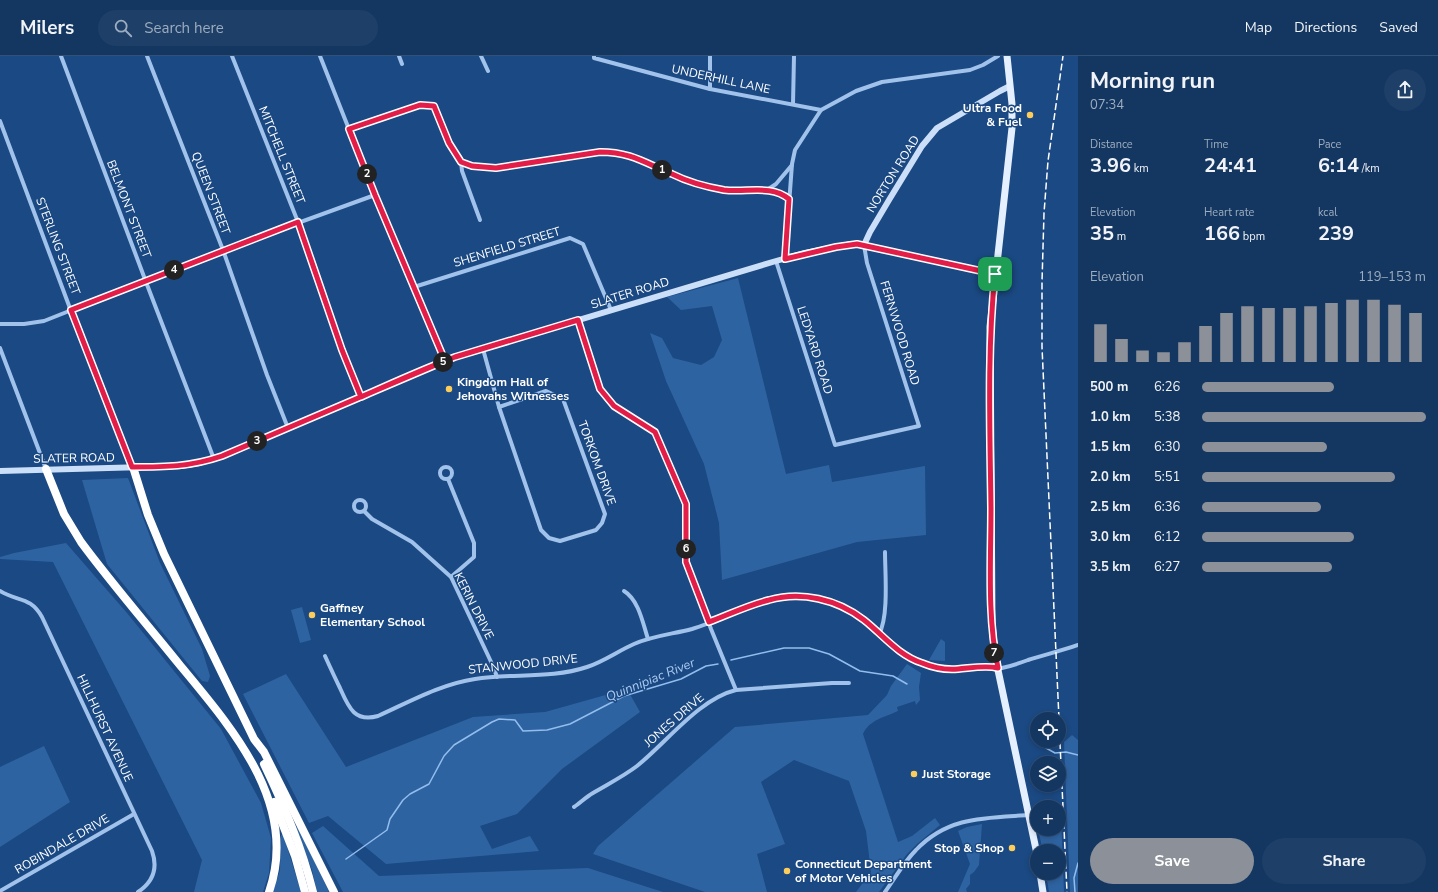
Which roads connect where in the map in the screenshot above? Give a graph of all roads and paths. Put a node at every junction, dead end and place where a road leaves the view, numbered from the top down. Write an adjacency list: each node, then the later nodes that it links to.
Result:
1 (61, 56): 32 (street, BELMONT STREET)
2 (147, 56): 28 (street, QUEEN STREET)
3 (232, 56): 26 (street, MITCHELL STREET)
4 (320, 56): 19 (street)
5 (399, 56): 12 (street)
6 (481, 56): 13 (street)
7 (710, 56): 15 (street)
8 (794, 56): 16 (street)
9 (998, 56): 17 (street)
10 (1007, 56): 14 (main road)
11 (594, 57): 15 (street, UNDERHILL LANE)
12 (402, 64)
13 (488, 71)
14 (1010, 86): 27 (main road, NORTON ROAD); 31 (main road)
15 (710, 89): 16 (street, UNDERHILL LANE)
16 (793, 104): 17 (street, UNDERHILL LANE)
17 (821, 110): 21 (street)
18 (0, 121): 34 (street, STERLING STREET)
19 (349, 129): 20 (street); 23 (street)
20 (461, 162): 22 (street); 25 (street)
21 (792, 164): 22 (street); 24 (street)
22 (766, 190): 24 (street)
23 (375, 195): 26 (street); 33 (street)
24 (789, 199): 29 (street)
25 (480, 220)
26 (298, 222): 28 (street); 41 (street, MITCHELL STREET)
27 (864, 245): 29 (main road, SLATER ROAD); 31 (street, SLATER ROAD); 44 (street, FERNWOOD ROAD)
28 (223, 250): 32 (street); 43 (street, QUEEN STREET)
29 (785, 259): 30 (main road, SLATER ROAD)
30 (776, 261): 35 (main road, SLATER ROAD); 44 (street, LEDYARD ROAD)
31 (995, 274): 60 (main road)
32 (146, 282): 34 (street); 45 (street, BELMONT STREET)
33 (414, 287): 35 (street, SHENFIELD STREET); 40 (street)
34 (71, 310): 37 (street); 46 (street, STERLING STREET)
35 (611, 310): 36 (main road, SLATER ROAD)
36 (578, 320): 39 (main road, SLATER ROAD); 55 (street)
37 (0, 324)
38 (0, 348): 47 (street)
39 (483, 349): 40 (main road, SLATER ROAD); 42 (street, TORKOM DRIVE)
40 (445, 361): 41 (main road, SLATER ROAD)
41 (361, 397): 43 (main road, SLATER ROAD)
42 (499, 408): 42 (street, TORKOM DRIVE)
43 (288, 428): 45 (main road, SLATER ROAD)
44 (835, 445)
45 (214, 459): 46 (main road, SLATER ROAD)
46 (132, 467): 47 (main road, SLATER ROAD); 64 (highway)
47 (46, 470): 48 (main road, SLATER ROAD); 65 (highway)
48 (0, 471)
49 (448, 479): 52 (street)
50 (364, 511): 52 (street, KERIN DRIVE)
51 (885, 552): 56 (street)
52 (451, 577): 61 (street, KERIN DRIVE)
53 (624, 591): 57 (street)
54 (0, 592): 67 (street, HILLHURST AVENUE)
55 (709, 622): 56 (street, STANWOOD DRIVE); 57 (street, STANWOOD DRIVE); 63 (street)
56 (879, 634): 60 (street, STANWOOD DRIVE)
57 (648, 639): 61 (street, STANWOOD DRIVE)
58 (1078, 645): 60 (street, STANWOOD DRIVE)
59 (325, 656): 61 (street, STANWOOD DRIVE)
60 (998, 668): 68 (main road)
61 (497, 677)
62 (849, 683): 63 (street, JONES DRIVE)
63 (736, 690): 66 (street, JONES DRIVE)
64 (254, 738): 75 (highway); 76 (highway)
65 (259, 777): 73 (highway); 74 (highway)
66 (574, 808)
67 (134, 814): 71 (street, ROBINDALE DRIVE); 72 (street, HILLHURST AVENUE)
68 (1029, 816): 69 (main road); 77 (street)
69 (1035, 844)
70 (1041, 880): 78 (main road)
71 (0, 891)
72 (138, 892)
73 (269, 892)
74 (305, 892)
75 (313, 892)
76 (334, 892)
77 (885, 892)
78 (1043, 892)

